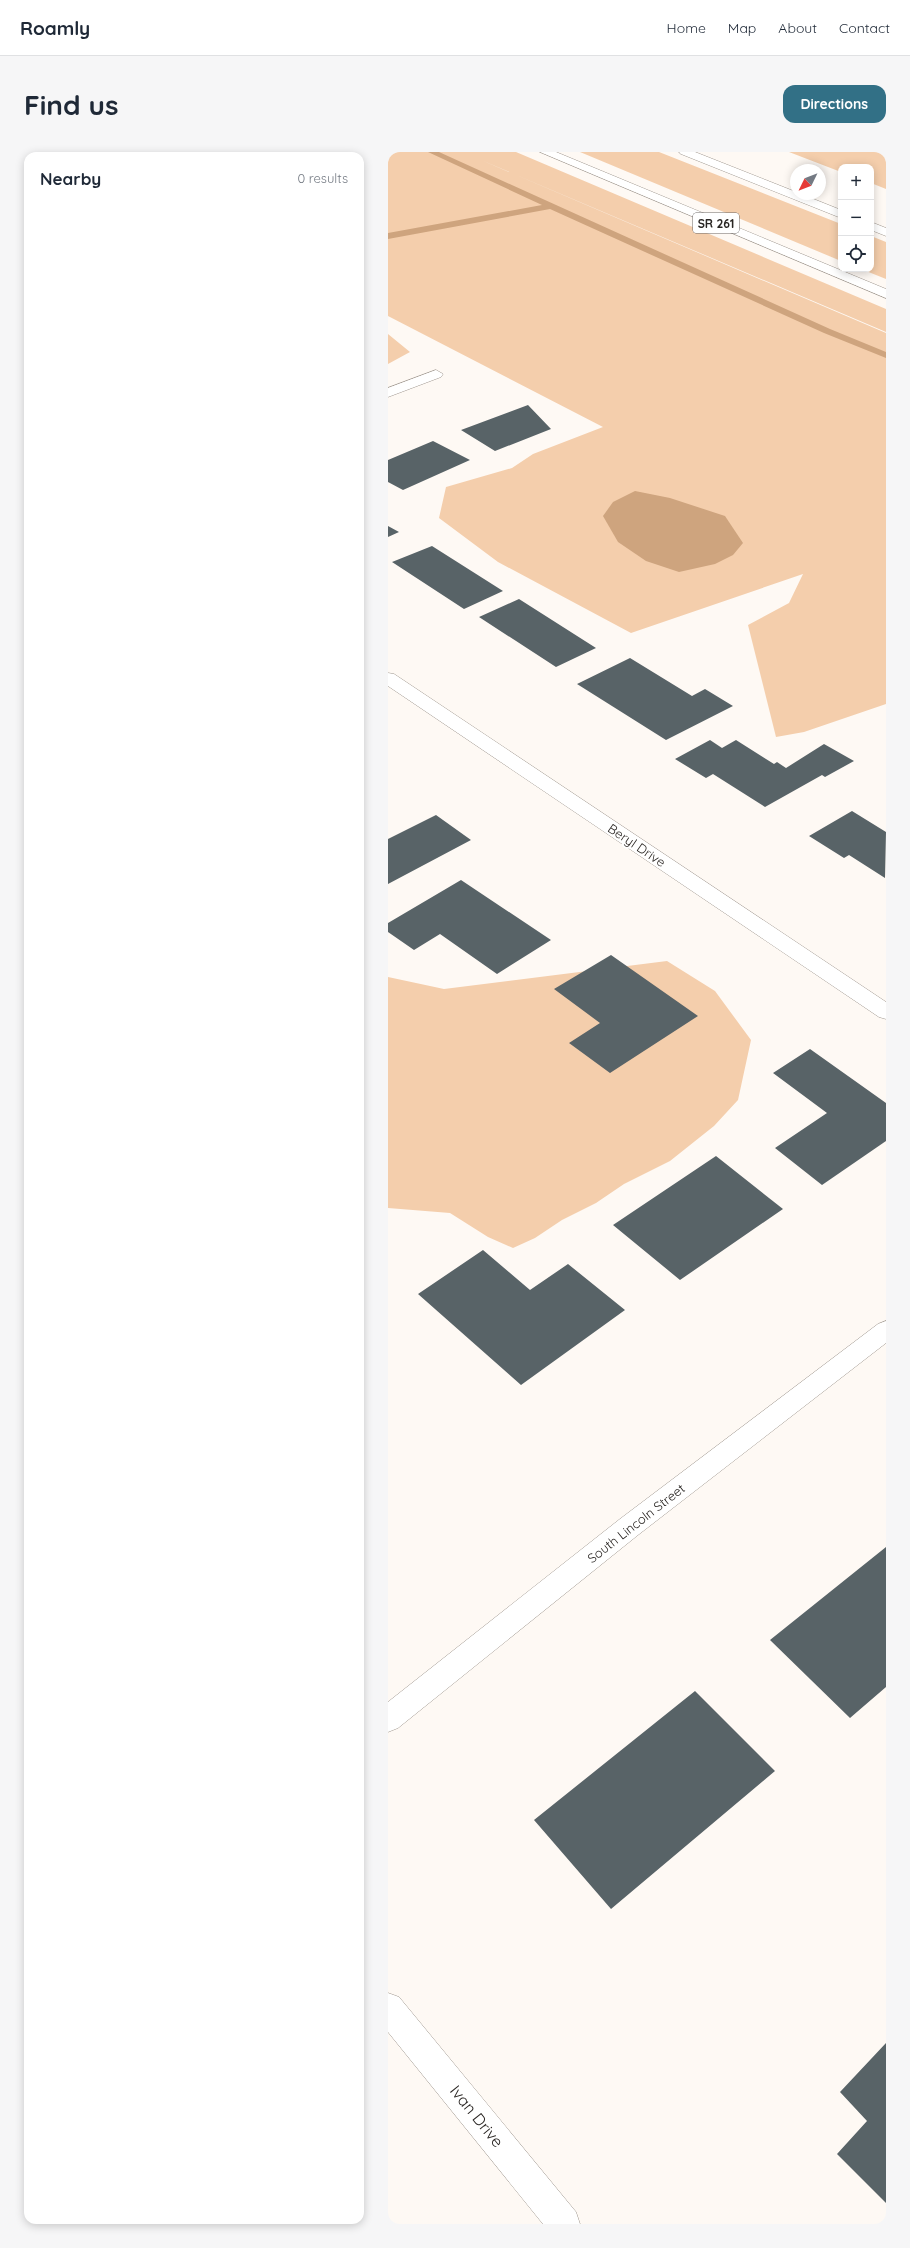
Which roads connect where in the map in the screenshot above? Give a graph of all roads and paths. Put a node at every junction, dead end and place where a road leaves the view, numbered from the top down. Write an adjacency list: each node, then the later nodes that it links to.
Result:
1 (546, 152): 6 (street, SR 261)
2 (685, 152): 3 (street)
3 (838, 213)
4 (874, 227): 5 (street)
5 (886, 232)
6 (886, 294)
7 (436, 374): 8 (street)
8 (388, 393)
9 (388, 678): 10 (street, Beryl Drive)
10 (886, 1012)
11 (886, 1330): 12 (street, South Lincoln Street)
12 (388, 1720)
13 (388, 2008): 14 (street, Ivan Drive)
14 (564, 2224)

